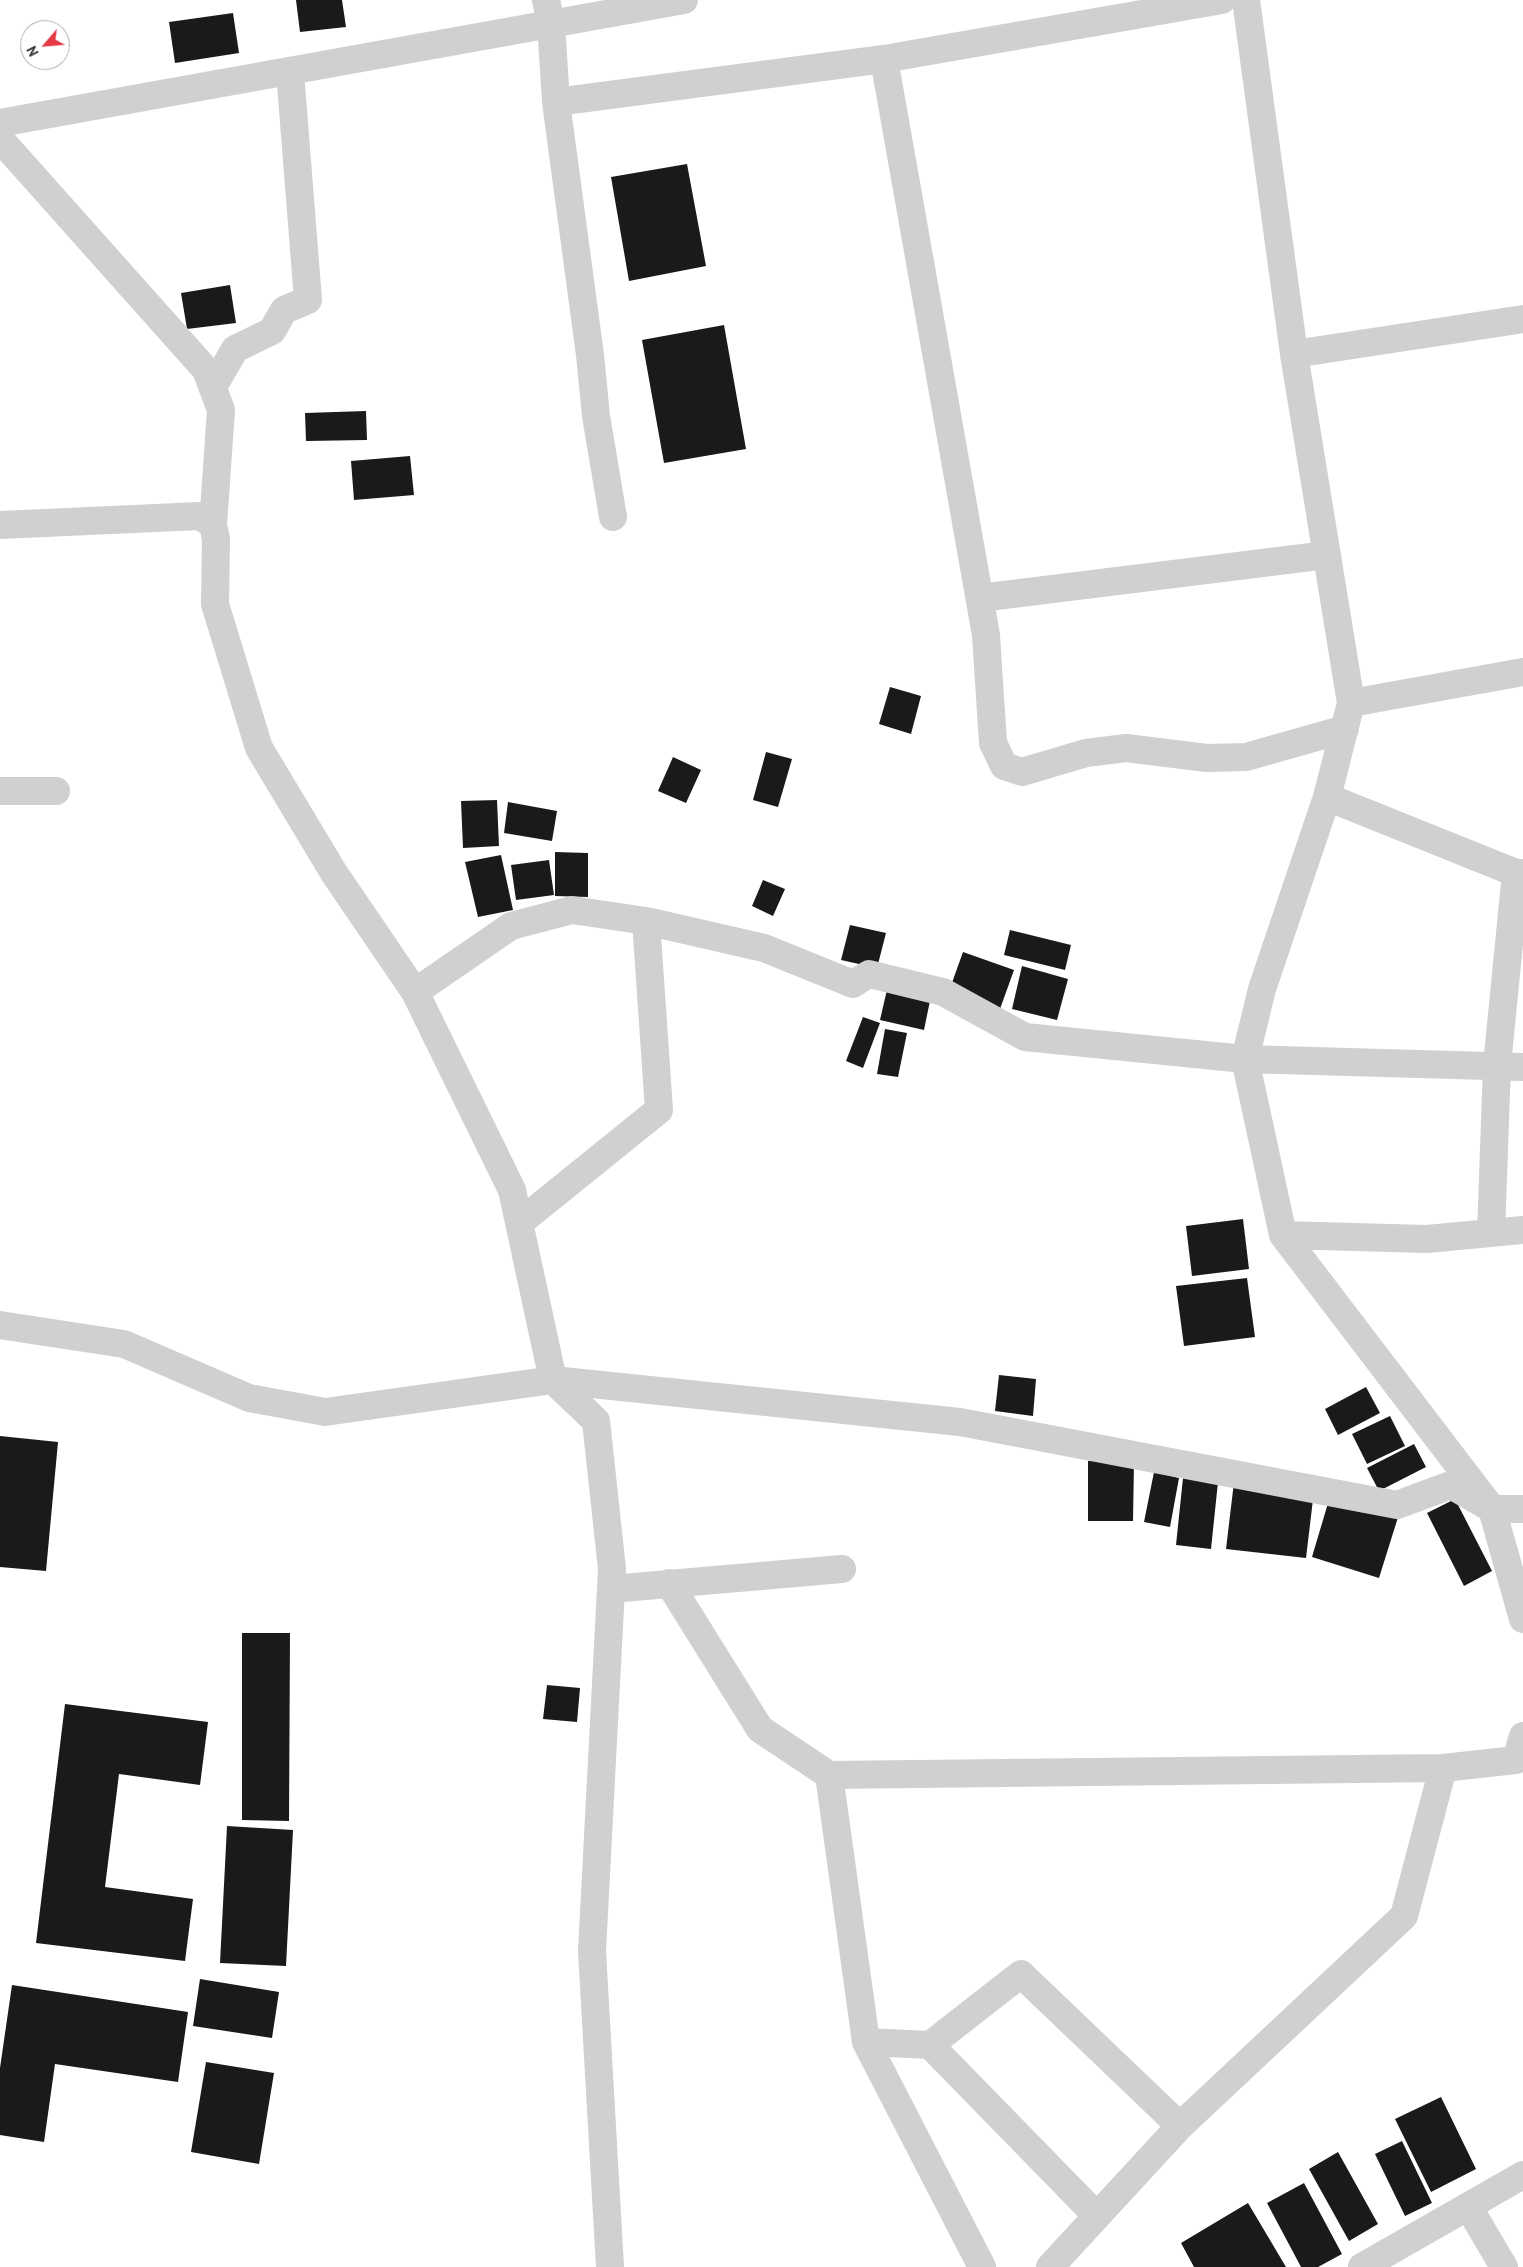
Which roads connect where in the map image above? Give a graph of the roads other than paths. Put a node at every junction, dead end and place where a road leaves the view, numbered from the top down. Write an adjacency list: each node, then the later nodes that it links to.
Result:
1 (684, 0): 4 (street)
2 (1222, 0): 5 (street)
3 (1246, 0): 11 (street)
4 (548, 12): 6 (street); 7 (street)
5 (884, 59): 7 (street); 17 (street)
6 (290, 72): 8 (street); 12 (street)
7 (556, 102): 13 (street)
8 (0, 123)
9 (0, 139): 12 (street)
10 (1523, 319): 11 (street)
11 (1294, 354): 16 (street)
12 (213, 387): 14 (street)
13 (613, 517)
14 (213, 525): 15 (street); 26 (street)
15 (0, 526)
16 (1327, 555): 17 (street); 19 (street)
17 (980, 598): 20 (street)
18 (1523, 672): 19 (street)
19 (1351, 703): 20 (street)
20 (1345, 729): 23 (street)
21 (0, 791): 22 (street)
22 (56, 791)
23 (1327, 797): 24 (street); 28 (street)
24 (1519, 873): 27 (street)
25 (646, 921): 26 (street); 28 (street); 29 (street)
26 (415, 992): 29 (street)
27 (1505, 1051): 28 (street); 31 (street)
28 (1245, 1058): 32 (street)
29 (519, 1223): 34 (street)
30 (1523, 1230): 31 (street)
31 (1492, 1233): 32 (street)
32 (1284, 1236): 35 (street)
33 (0, 1325): 34 (street)
34 (553, 1380): 35 (street); 39 (street)
35 (1492, 1509): 36 (street); 40 (street)
36 (1523, 1509)
37 (842, 1569): 38 (street)
38 (669, 1584): 39 (street); 43 (street)
39 (611, 1589): 50 (street)
40 (1523, 1619)
41 (1521, 1757): 42 (street)
42 (1443, 1768): 43 (street); 46 (street)
43 (829, 1774): 44 (street)
44 (866, 2042): 45 (street); 51 (street)
45 (930, 2045): 46 (street); 49 (street)
46 (1180, 2126): 49 (street)
47 (1523, 2175): 48 (street)
48 (1468, 2206): 53 (street); 54 (street)
49 (1096, 2215): 52 (street)
50 (610, 2267)
51 (982, 2267)
52 (1050, 2267)
53 (1362, 2267)
54 (1504, 2267)

